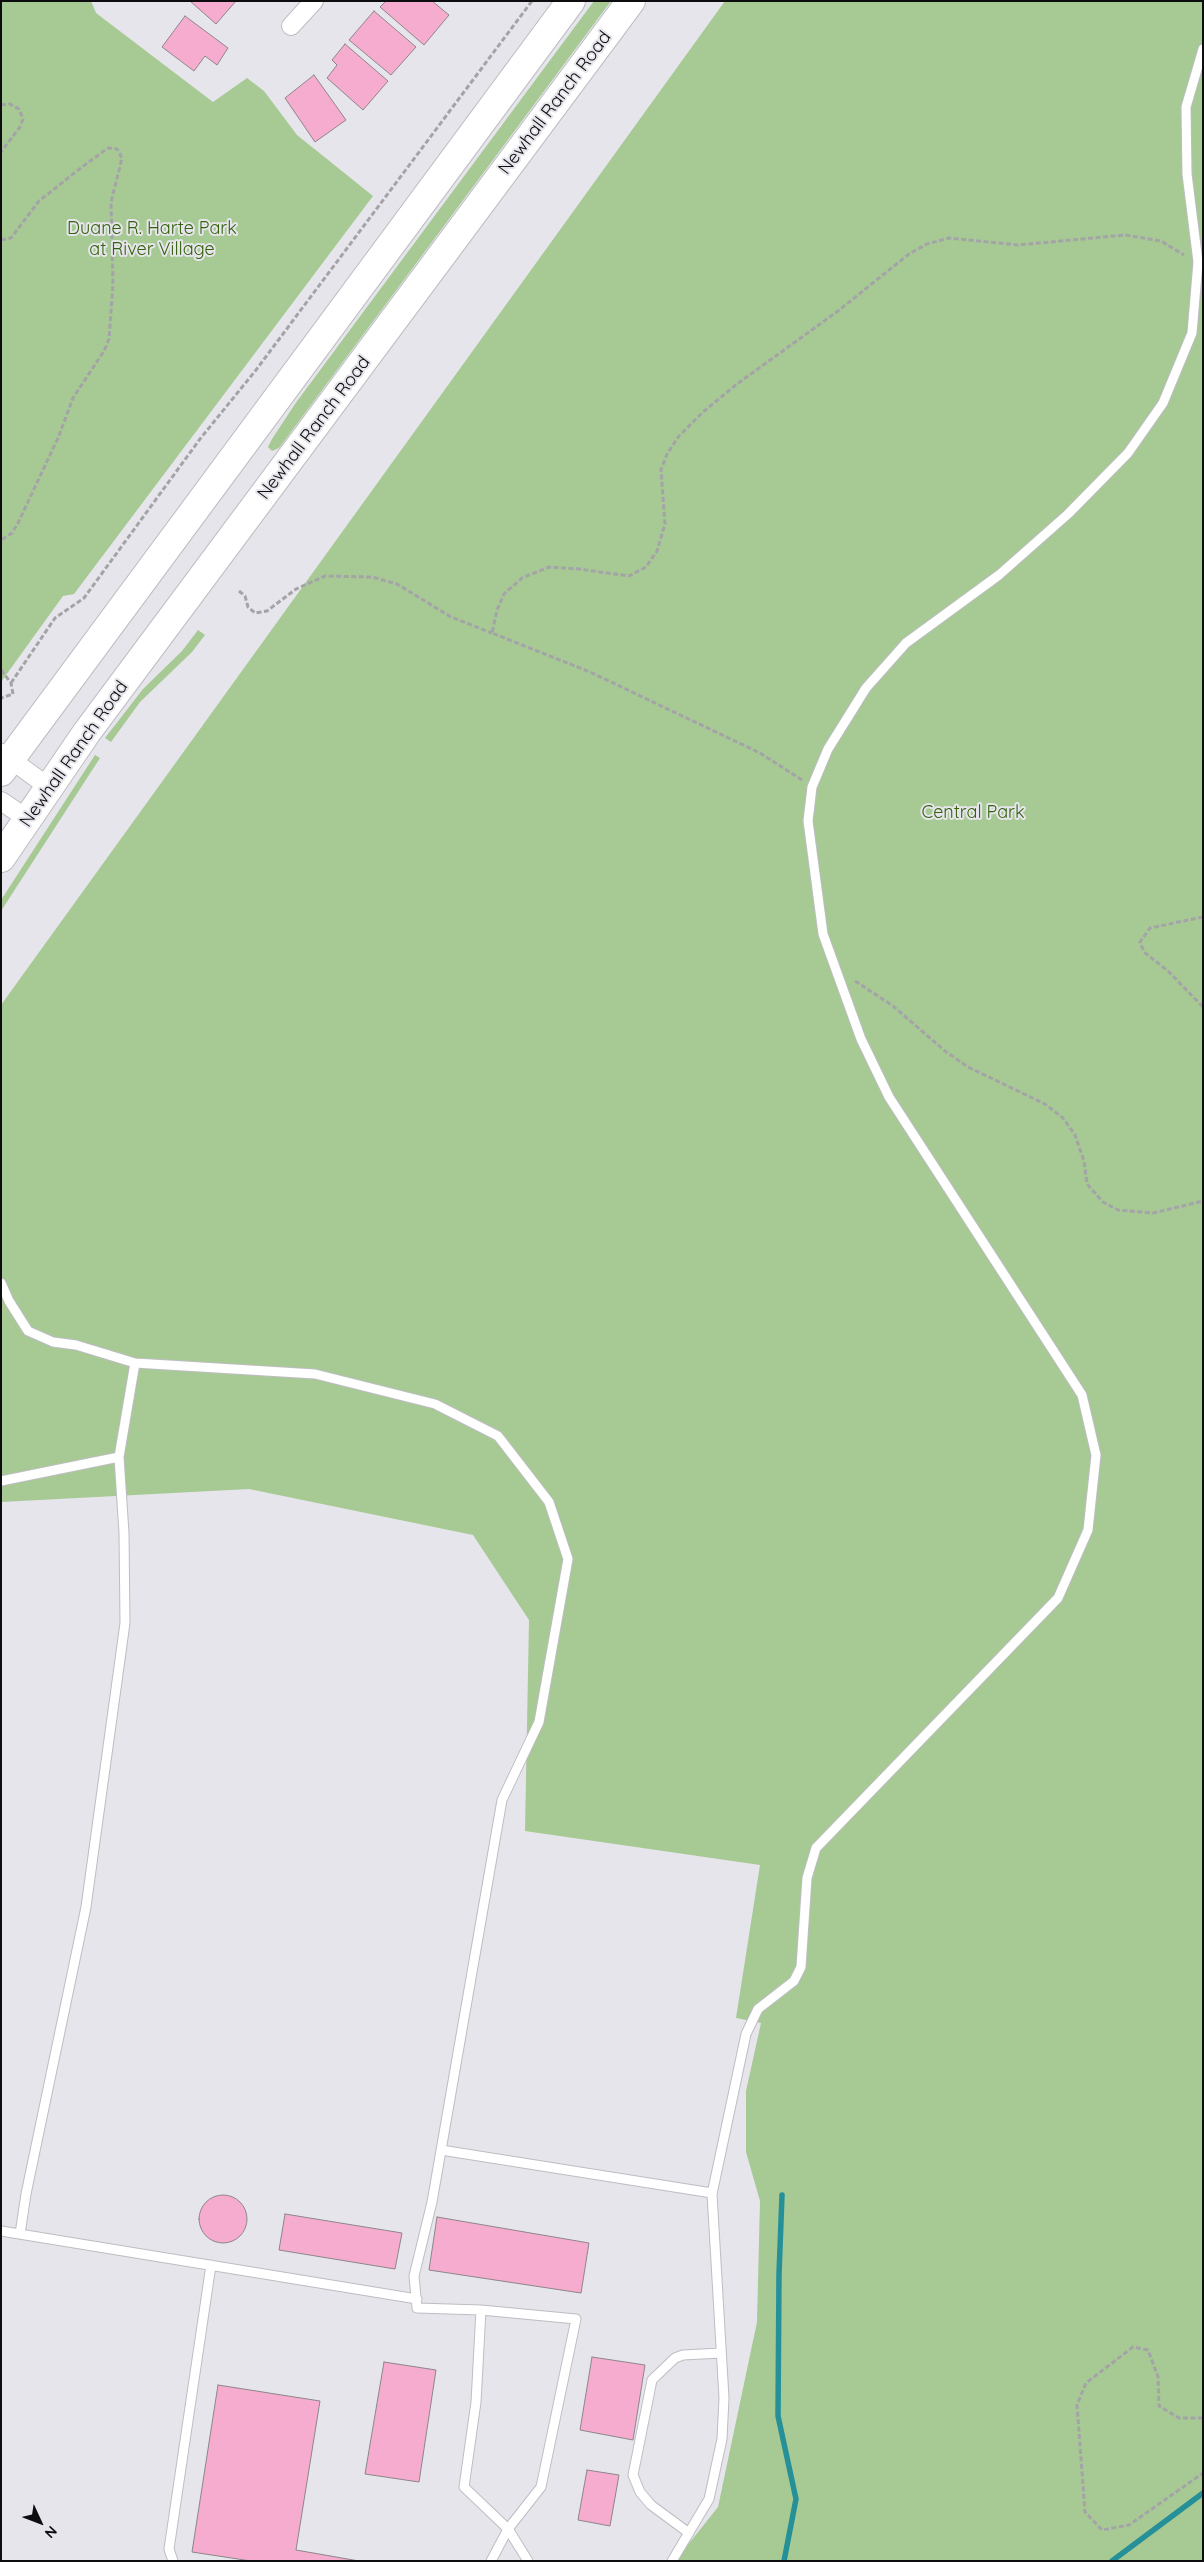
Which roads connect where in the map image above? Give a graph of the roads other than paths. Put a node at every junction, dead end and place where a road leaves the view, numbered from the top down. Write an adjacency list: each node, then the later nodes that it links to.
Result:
1 (314, 1): 4 (street)
2 (571, 1): 6 (main road)
3 (631, 1): 7 (main road, Newhall Ranch Road)
4 (291, 26)
5 (1203, 49): 16 (lane)
6 (4, 761): 7 (street)
7 (50, 788): 9 (main road, Newhall Ranch Road)
8 (1, 802): 9 (street)
9 (28, 820): 10 (main road, Newhall Ranch Road)
10 (1, 858)
11 (1, 1283): 12 (lane)
12 (135, 1363): 13 (lane); 15 (lane)
13 (119, 1457): 14 (lane); 18 (lane)
14 (1, 1481)
15 (441, 2150): 16 (lane); 20 (lane)
16 (712, 2193): 22 (lane)
17 (1, 2231): 18 (lane)
18 (20, 2234): 19 (lane)
19 (211, 2265): 20 (lane); 25 (lane)
20 (417, 2299): 21 (lane)
21 (481, 2310): 23 (lane); 23 (lane)
22 (721, 2354): 24 (lane); 24 (lane)
23 (508, 2529): 26 (lane); 27 (lane)
24 (689, 2533): 28 (lane)
25 (173, 2561)
26 (492, 2561)
27 (528, 2561)
28 (672, 2561)

